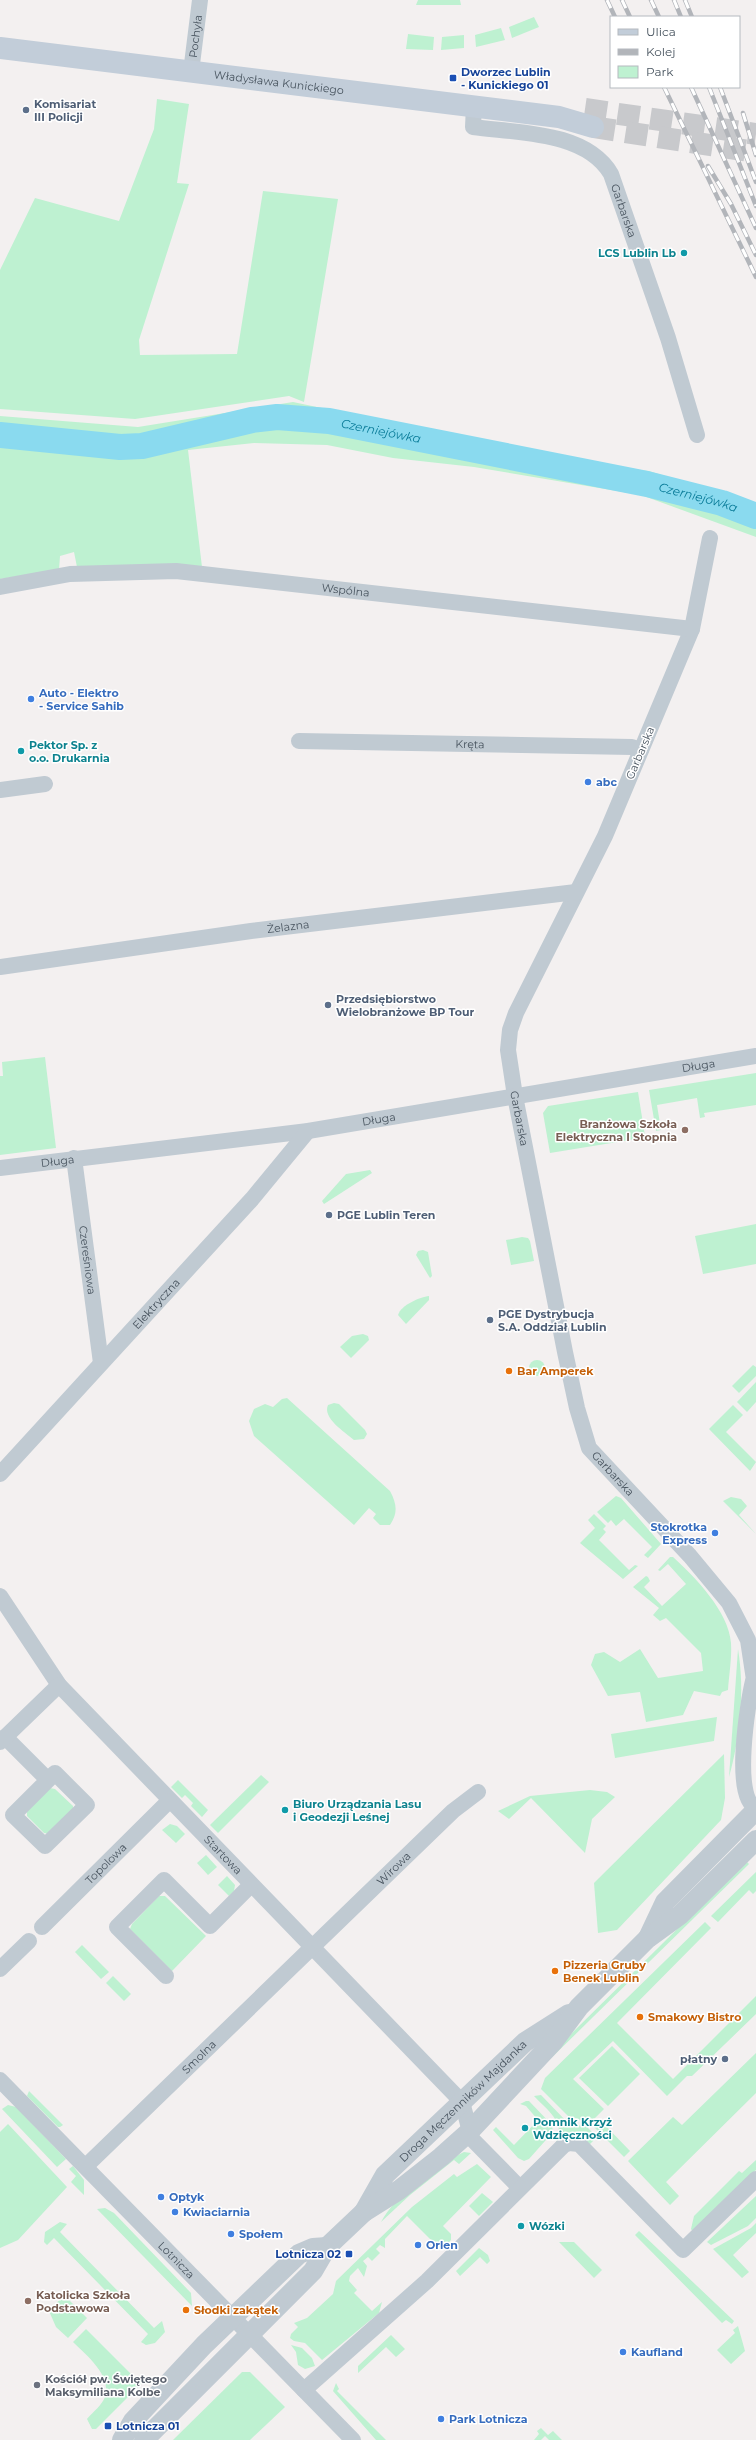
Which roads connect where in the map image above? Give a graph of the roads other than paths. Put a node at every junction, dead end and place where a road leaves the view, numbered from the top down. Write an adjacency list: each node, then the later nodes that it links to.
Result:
1 (200, 0): 3 (street, Pochyła)
2 (0, 48): 3 (main road, Władysława Kunickiego)
3 (191, 72): 4 (main road, Władysława Kunickiego)
4 (474, 106): 5 (main road, Władysława Kunickiego); 6 (street, Garbarska)
5 (589, 118)
6 (697, 435)
7 (710, 538): 9 (street, Garbarska)
8 (0, 587): 9 (street, Wspólna)
9 (692, 629): 11 (street, Garbarska)
10 (299, 741): 11 (street, Kręta)
11 (641, 750): 14 (street, Garbarska)
12 (45, 784): 13 (street)
13 (0, 790)
14 (576, 892): 15 (street, Żelazna); 17 (street, Garbarska)
15 (0, 967)
16 (756, 1056): 17 (street, Długa)
17 (515, 1096): 18 (street, Długa); 24 (street, Garbarska)
18 (308, 1131): 19 (street, Długa); 21 (street, Elektryczna)
19 (74, 1158): 20 (street, Długa); 21 (street, Czereśniowa)
20 (0, 1168)
21 (101, 1363): 22 (street, Elektryczna)
22 (0, 1474)
23 (0, 1596): 25 (street, Startowa)
24 (754, 1676): 26 (street, Garbarska); 31 (street, Garbarska)
25 (59, 1685): 27 (street); 30 (street, Startowa)
26 (756, 1693)
27 (2, 1739): 28 (street)
28 (48, 1780): 28 (street)
29 (478, 1792): 38 (street, Wirowa)
30 (169, 1801): 34 (street, Startowa); 35 (street, Topolowa)
31 (756, 1807)
32 (756, 1810): 36 (street, Droga Męczenników Majdanka)
33 (756, 1840): 36 (street, Droga Męczenników Majdanka)
34 (251, 1885): 38 (street, Startowa); 40 (street)
35 (42, 1927)
36 (647, 1940): 41 (street, Droga Męczenników Majdanka)
37 (29, 1941): 39 (street)
38 (310, 1947): 43 (street, Startowa); 45 (street, Smolna)
39 (0, 1969)
40 (166, 1976)
41 (579, 2007): 43 (street, Droga Męczenników Majdanka); 44 (street, Droga Męczenników Majdanka)
42 (0, 2080): 45 (street, Lotnicza)
43 (462, 2102): 44 (street); 48 (street, Droga Męczenników Majdanka)
44 (469, 2132): 47 (street); 48 (street, Droga Męczenników Majdanka)
45 (86, 2166): 50 (street, Lotnicza)
46 (756, 2179): 47 (street)
47 (520, 2188): 52 (street)
48 (364, 2212): 49 (street, Droga Męczenników Majdanka)
49 (326, 2247): 50 (street); 51 (street, Droga Męczenników Majdanka)
50 (231, 2318): 51 (street, Lotnicza); 53 (street)
51 (249, 2335): 52 (street, Lotnicza); 54 (street, Droga Męczenników Majdanka)
52 (304, 2390): 55 (street, Lotnicza)
53 (122, 2440)
54 (144, 2440)
55 (353, 2440)

